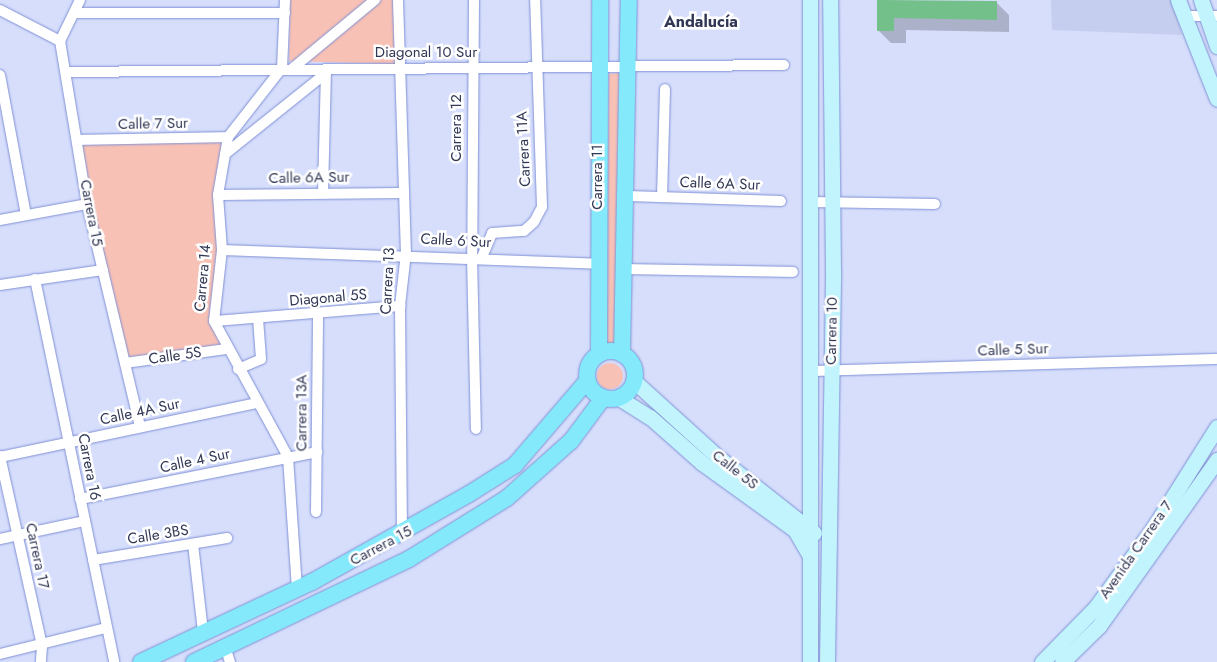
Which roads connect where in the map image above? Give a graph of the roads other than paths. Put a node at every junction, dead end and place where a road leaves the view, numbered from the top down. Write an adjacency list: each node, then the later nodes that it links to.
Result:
1 (80, 0): 14 (street)
2 (286, 0): 15 (street)
3 (375, 0): 23 (street)
4 (398, 0): 24 (street, Carrera 13)
5 (474, 0): 25 (street, Carrera 12)
6 (536, 0): 26 (street, Carrera 11A)
7 (600, 0): 21 (main road, Carrera 11)
8 (629, 0): 20 (main road, Carrera 11)
9 (810, 0): 41 (main road, Carrera 10)
10 (830, 0): 42 (main road, Carrera 10)
11 (1178, 0): 16 (main road)
12 (0, 10): 17 (street)
13 (1208, 10): 16 (street); 18 (main road)
14 (74, 13): 15 (street); 17 (street)
15 (285, 13): 22 (street)
16 (1184, 16): 31 (main road)
17 (60, 41): 28 (street, Carrera 15)
18 (1217, 46)
19 (784, 65): 20 (street, Diagonal 10 Sur)
20 (628, 66): 21 (street, Diagonal 10 Sur); 38 (main road, Carrera 11)
21 (598, 67): 26 (street, Diagonal 10 Sur); 50 (main road, Carrera 11)
22 (282, 68): 23 (street, Diagonal 10 Sur); 28 (street, Diagonal 10 Sur); 32 (street, Carrera 14)
23 (293, 68): 27 (street, Diagonal 10 Sur)
24 (399, 68): 25 (street, Diagonal 10 Sur); 27 (street, Diagonal 10 Sur); 36 (street, Carrera 13)
25 (472, 68): 26 (street, Diagonal 10 Sur); 49 (street, Carrera 12)
26 (535, 68): 49 (street, Carrera 11A)
27 (326, 70): 34 (street); 35 (street)
28 (68, 72): 33 (street, Carrera 15)
29 (0, 75): 45 (street)
30 (665, 89): 39 (street)
31 (1217, 99)
32 (228, 137): 33 (street, Calle 7 Sur); 34 (street, Carrera 14)
33 (78, 140): 43 (street, Carrera 15)
34 (225, 154): 37 (street, Carrera 14)
35 (323, 193): 36 (street, Calle 6A Sur); 37 (street, Calle 6A Sur)
36 (401, 193): 48 (street, Carrera 13)
37 (218, 195): 47 (street, Carrera 14)
38 (628, 196): 39 (street, Calle 6A Sur); 51 (main road, Carrera 11)
39 (662, 197): 40 (street, Calle 6A Sur)
40 (781, 201)
41 (810, 202): 42 (street); 67 (main road, Carrera 10)
42 (832, 202): 44 (street); 66 (main road, Carrera 10)
43 (87, 204): 45 (street); 52 (street, Carrera 15)
44 (935, 204)
45 (26, 215): 46 (street)
46 (0, 220)
47 (222, 250): 48 (street, Calle 6 Sur); 59 (street, Carrera 14)
48 (406, 253): 49 (street, Calle 6 Sur); 56 (street, Carrera 13)
49 (477, 257): 50 (street, Calle 6 Sur); 74 (street, Carrera 12)
50 (598, 264): 61 (main road, Carrera 11)
51 (627, 269): 53 (street); 62 (main road, Carrera 11)
52 (103, 270): 54 (street); 64 (street, Carrera 15)
53 (793, 272)
54 (35, 279): 55 (street); 75 (street, Carrera 16)
55 (0, 285)
56 (400, 306): 57 (street, Diagonal 5S); 84 (street, Carrera 13)
57 (318, 314): 58 (street, Diagonal 5S); 76 (street, Carrera 13A)
58 (258, 318): 59 (street); 65 (street)
59 (214, 321): 60 (street, Carrera 14)
60 (226, 349): 64 (street, Calle 5S); 65 (street, Carrera 14)
61 (599, 354): 62 (main road); 68 (main road)
62 (622, 354): 69 (main road)
63 (1217, 359): 66 (street, Calle 5 Sur)
64 (125, 363): 72 (street, Carrera 15)
65 (238, 369): 71 (street, Carrera 14)
66 (831, 370): 67 (street, Calle 5 Sur); 91 (main road, Carrera 10)
67 (810, 372): 83 (main road, Carrera 10)
68 (588, 381): 70 (main road); 84 (main road, Carrera 15)
69 (634, 381): 70 (main road); 83 (main road, Calle 5S)
70 (611, 398): 89 (main road, Calle 5S); 96 (main road, Carrera 15)
71 (257, 403): 72 (street, Calle 4A Sur); 78 (street, Carrera 14)
72 (140, 427): 75 (street, Calle 4A Sur)
73 (1217, 427): 105 (main road, Avenida Carrera 7)
74 (476, 429)
75 (69, 442): 77 (street, Calle 4A Sur); 80 (street, Carrera 16)
76 (317, 452): 78 (street, Calle 4 Sur); 81 (street, Carrera 13A)
77 (0, 456): 85 (street, Carrera 17)
78 (288, 456): 80 (street, Calle 4 Sur); 92 (street, Carrera 14)
79 (1217, 460): 106 (main road, Avenida Carrera 7)
80 (80, 500): 82 (street, Carrera 16)
81 (316, 512)
82 (85, 520): 85 (street); 90 (street, Carrera 16)
83 (811, 529): 89 (main road, Carrera 10); 91 (main road, Calle 5S)
84 (402, 535): 92 (main road, Carrera 15)
85 (18, 536): 87 (street); 95 (street, Carrera 17)
86 (227, 538): 88 (street, Calle 3BS)
87 (0, 539)
88 (193, 544): 90 (street, Calle 3BS); 94 (street)
89 (811, 559): 103 (main road, Carrera 10)
90 (94, 560): 93 (street, Carrera 16)
91 (827, 564): 104 (main road, Carrera 10)
92 (297, 589): 94 (main road, Carrera 15)
93 (106, 628): 95 (street); 99 (street, Carrera 16)
94 (202, 632): 100 (main road, Carrera 15)
95 (42, 646): 97 (street); 98 (street, Carrera 17)
96 (225, 646): 101 (main road, Carrera 15); 102 (street)
97 (0, 654)
98 (41, 662)
99 (114, 662)
100 (141, 662)
101 (194, 662)
102 (230, 662)
103 (810, 662)
104 (827, 662)
105 (1042, 662)
106 (1062, 662)

